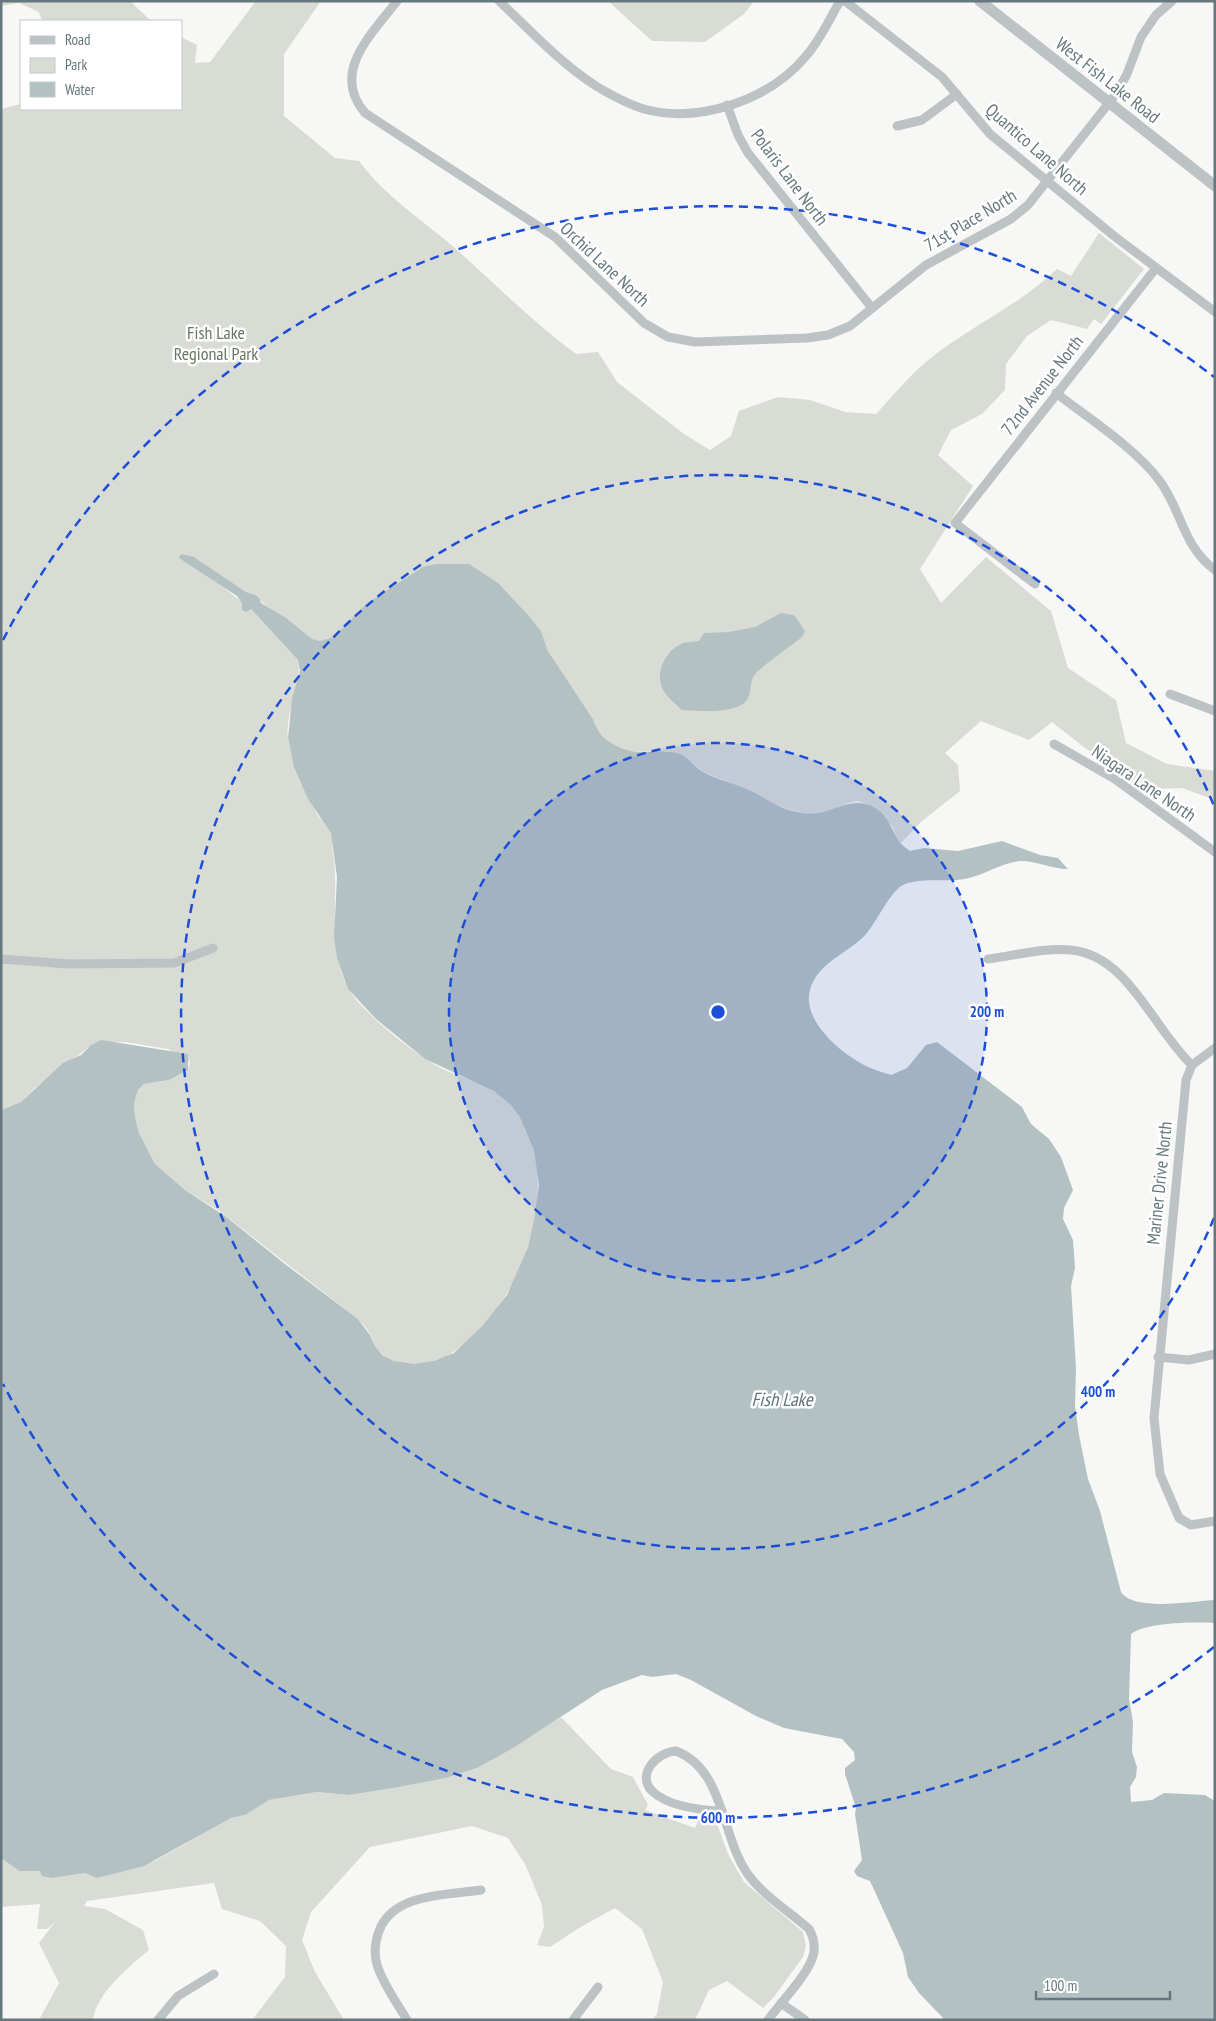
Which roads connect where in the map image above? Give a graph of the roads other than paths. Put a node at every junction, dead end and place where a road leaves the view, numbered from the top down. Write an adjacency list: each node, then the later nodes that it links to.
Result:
1 (397, 1): 14 (street, Orchid Lane North)
2 (499, 1): 9 (street)
3 (840, 1): 9 (street)
4 (845, 1): 7 (street, Quantico Lane North)
5 (980, 1): 8 (street, West Fish Lake Road)
6 (1172, 1): 8 (street, 71st Place North)
7 (957, 94): 10 (street); 11 (street, Quantico Lane North)
8 (1110, 103): 11 (street, 71st Place North); 12 (street, West Fish Lake Road)
9 (727, 105): 14 (street, Polaris Lane North)
10 (897, 126)
11 (1048, 182): 13 (street, Quantico Lane North); 14 (street, 71st Place North)
12 (1215, 186)
13 (1156, 268): 15 (street, Quantico Lane North); 16 (street, 72nd Avenue North)
14 (872, 308)
15 (1215, 312)
16 (1056, 393): 17 (street); 18 (street, 72nd Avenue North)
17 (1215, 570)
18 (1035, 584)
19 (1170, 694): 20 (street)
20 (1215, 711)
21 (1054, 744): 22 (street, Niagara Lane North)
22 (1215, 852)
23 (213, 948): 24 (street)
24 (1, 959)
25 (988, 959): 27 (street)
26 (1215, 1048): 27 (street)
27 (1192, 1065): 29 (street, Mariner Drive North)
28 (1215, 1354): 29 (street)
29 (1158, 1358): 30 (street, Mariner Drive North)
30 (1215, 1521)
31 (721, 1810): 31 (street); 35 (street)
32 (481, 1890): 37 (street)
33 (214, 1974): 36 (street)
34 (598, 1987): 38 (street)
35 (780, 2003): 39 (street); 40 (street)
36 (158, 2020)
37 (407, 2020)
38 (573, 2020)
39 (768, 2020)
40 (805, 2020)

